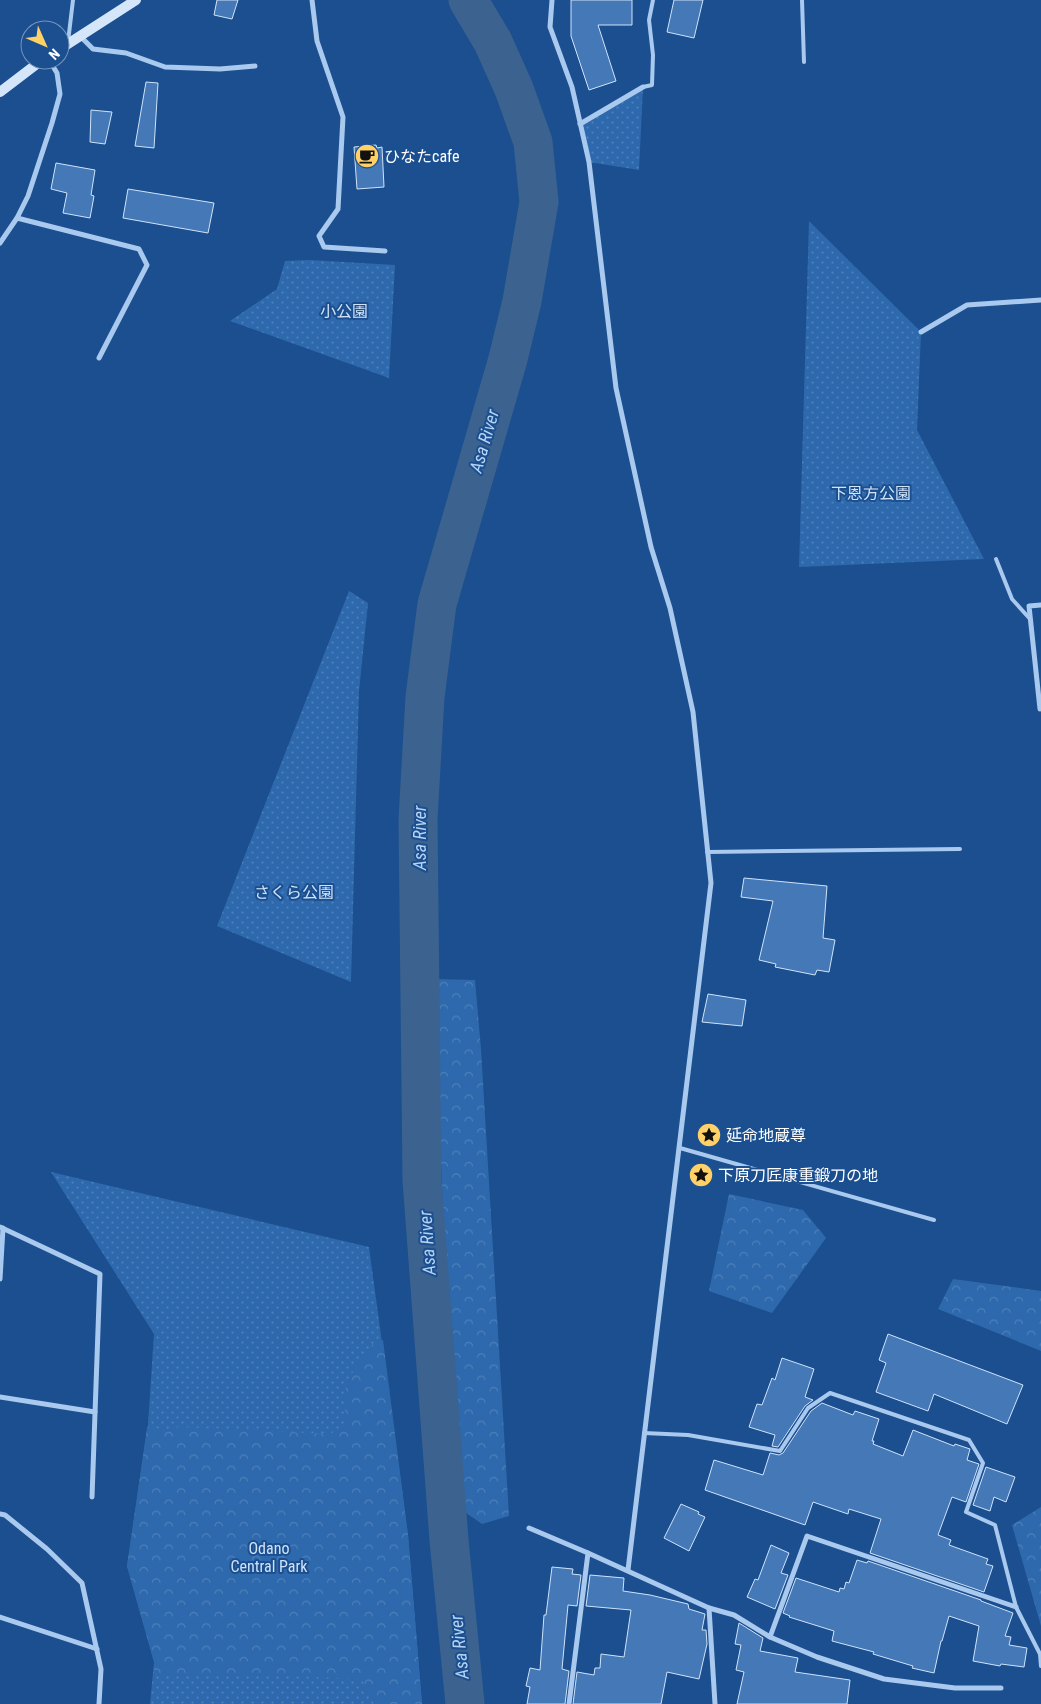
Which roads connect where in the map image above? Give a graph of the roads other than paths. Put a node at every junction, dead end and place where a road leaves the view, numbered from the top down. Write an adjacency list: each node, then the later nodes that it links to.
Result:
1 (73, 0): 7 (lane)
2 (136, 0): 8 (main road)
3 (312, 0): 19 (street)
4 (552, 0): 16 (street)
5 (653, 0): 14 (lane)
6 (802, 0): 10 (lane)
7 (69, 20)
8 (80, 36): 9 (main road); 11 (street)
9 (70, 42)
10 (804, 62)
11 (255, 66)
12 (29, 70): 15 (main road)
13 (55, 70): 17 (street)
14 (644, 87): 16 (street)
15 (0, 92)
16 (580, 124): 28 (street)
17 (17, 218): 18 (street); 22 (street)
18 (0, 243)
19 (385, 251)
20 (1041, 300): 21 (street)
21 (921, 332)
22 (99, 358)
23 (996, 559): 25 (lane)
24 (1041, 605): 25 (street)
25 (1031, 620): 26 (street)
26 (1040, 709)
27 (960, 849): 28 (lane)
28 (707, 852): 29 (street)
29 (680, 1148): 30 (lane); 35 (street)
30 (934, 1220)
31 (1, 1228): 32 (street); 34 (street)
32 (0, 1279)
33 (0, 1397): 34 (street)
34 (95, 1412): 36 (street)
35 (644, 1434): 40 (street); 41 (lane)
36 (92, 1497)
37 (0, 1514): 45 (street)
38 (529, 1528): 39 (street)
39 (588, 1553): 40 (street); 49 (street)
40 (628, 1570): 42 (street)
41 (1016, 1607): 44 (street); 46 (lane)
42 (709, 1608): 44 (street); 50 (street)
43 (0, 1617): 45 (street)
44 (770, 1637): 47 (street)
45 (97, 1649): 48 (street)
46 (1041, 1666)
47 (1001, 1688)
48 (99, 1704)
49 (569, 1704)
50 (715, 1704)

